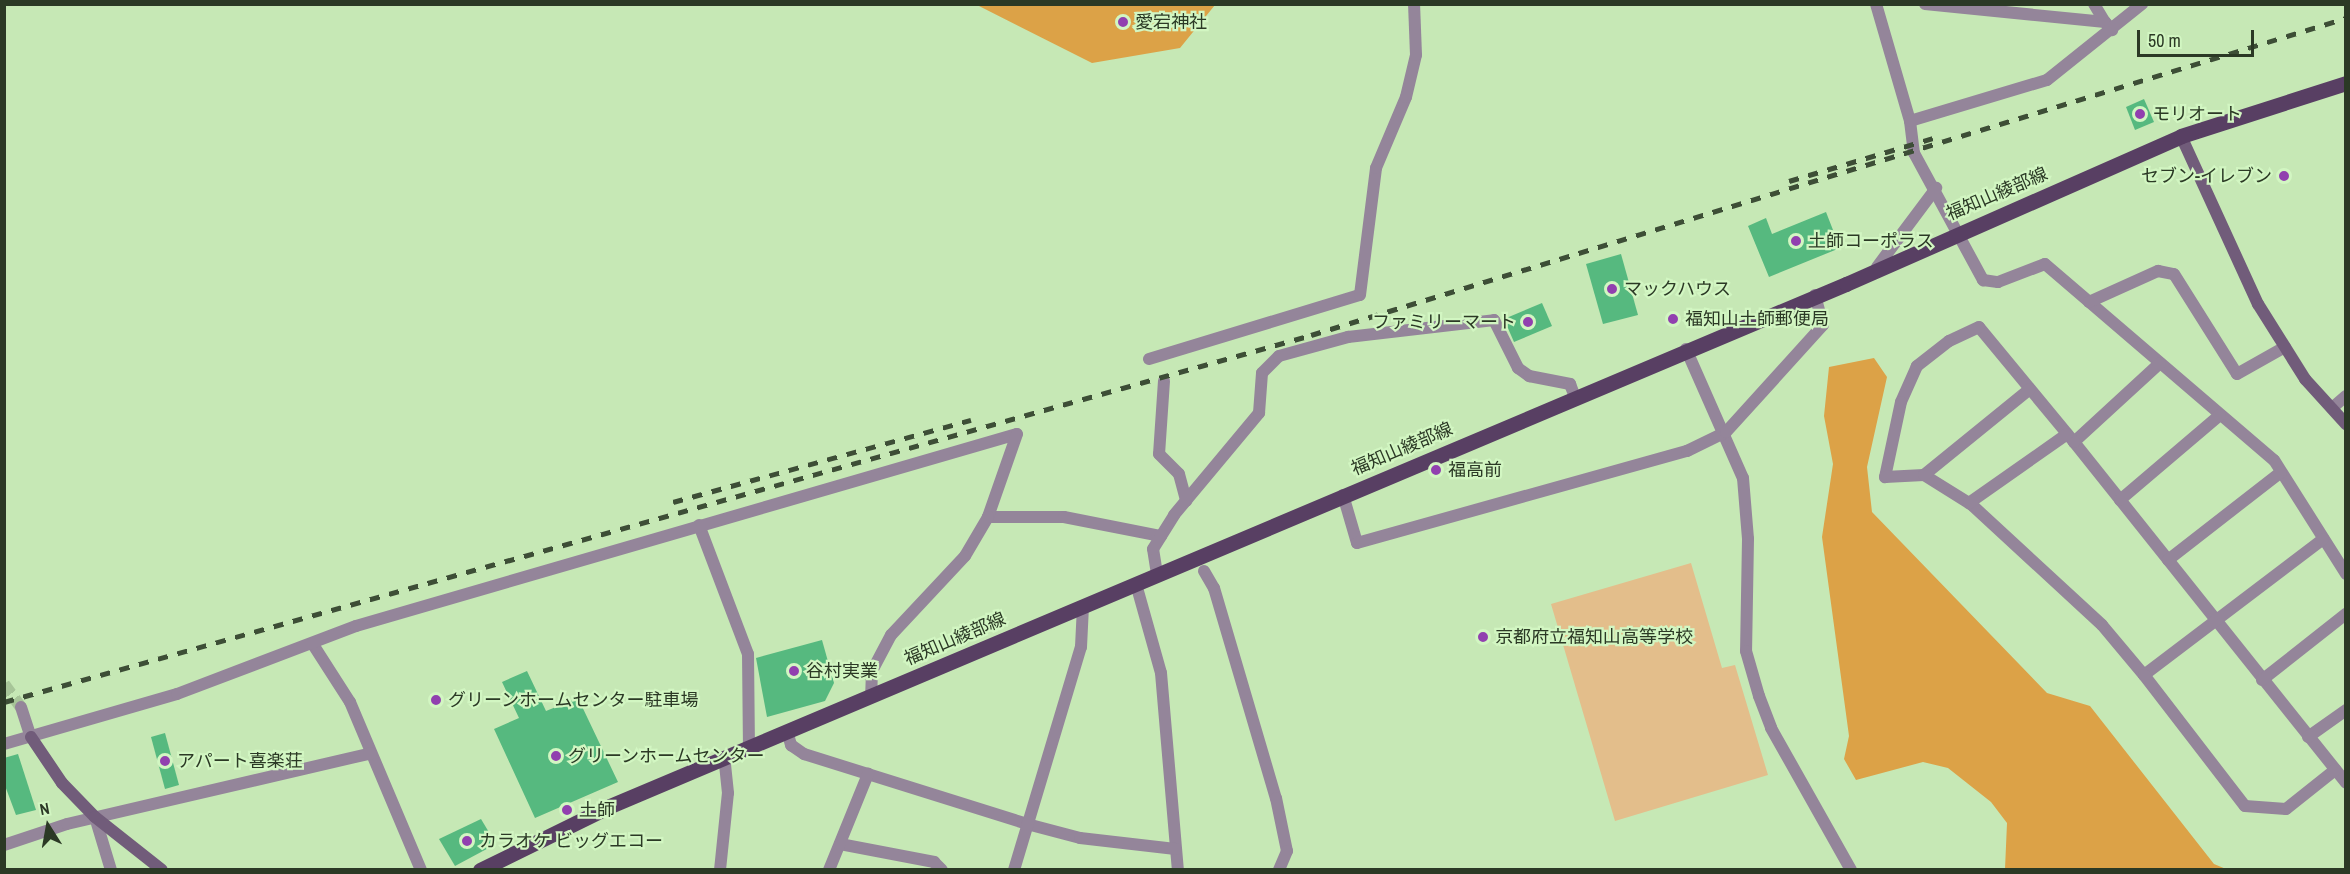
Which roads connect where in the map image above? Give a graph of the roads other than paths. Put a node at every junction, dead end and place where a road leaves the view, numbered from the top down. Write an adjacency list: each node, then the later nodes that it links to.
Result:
1 (1413, 4): 18 (street)
2 (1876, 4): 9 (street)
3 (1924, 4): 6 (street)
4 (2094, 4): 7 (street)
5 (2142, 4): 7 (street)
6 (1995, 9): 7 (street)
7 (2109, 26): 9 (street)
8 (2346, 82): 10 (main road, 福知山綾部線)
9 (1910, 121): 11 (street)
10 (2181, 136): 12 (main road, 福知山綾部線); 16 (street)
11 (1936, 188): 12 (street); 13 (street)
12 (1956, 232): 13 (main road, 福知山綾部線); 15 (street)
13 (1877, 267): 14 (main road, 福知山綾部線)
14 (1815, 296): 17 (main road, 福知山綾部線); 27 (street)
15 (2089, 302): 16 (street); 19 (street)
16 (2285, 347): 24 (street)
17 (1686, 349): 23 (main road, 福知山綾部線); 27 (street)
18 (1149, 359)
19 (2160, 363): 25 (street); 28 (street)
20 (1164, 381): 33 (street)
21 (2030, 389): 28 (street); 30 (street); 30 (street)
22 (2346, 396): 24 (street)
23 (1575, 397): 31 (main road, 福知山綾部線); 33 (street)
24 (2332, 408): 26 (street)
25 (2220, 415): 29 (street); 32 (street)
26 (2346, 424)
27 (1726, 432): 31 (street); 78 (street)
28 (2070, 438): 32 (street); 34 (street)
29 (2281, 472): 38 (street); 39 (street)
30 (1923, 475): 34 (street)
31 (1343, 495): 41 (main road, 福知山綾部線)
32 (2120, 500): 39 (street)
33 (1186, 501): 37 (street)
34 (1969, 503): 48 (street)
35 (988, 517): 36 (street); 37 (street); 50 (street)
36 (699, 525): 47 (street); 57 (street)
37 (1161, 536): 41 (street)
38 (2323, 539): 42 (street); 46 (street)
39 (2168, 560): 46 (street)
40 (1204, 571): 77 (street)
41 (1157, 574): 43 (main road, 福知山綾部線)
42 (2346, 574)
43 (1136, 584): 44 (main road, 福知山綾部線); 67 (street)
44 (1083, 606): 50 (main road, 福知山綾部線); 64 (street)
45 (2346, 614): 49 (street)
46 (2216, 622): 48 (street); 49 (street)
47 (315, 646): 54 (street); 58 (street)
48 (2144, 675): 60 (street)
49 (2262, 680): 55 (street)
50 (871, 695): 53 (main road, 福知山綾部線)
51 (21, 707): 54 (street)
52 (2346, 711): 55 (street)
53 (786, 731): 57 (main road, 福知山綾部線); 61 (street)
54 (31, 737): 56 (street); 63 (street)
55 (2308, 737): 60 (street)
56 (4, 744)
57 (749, 747): 59 (main road, 福知山綾部線)
58 (371, 753): 63 (street); 70 (street)
59 (724, 757): 71 (main road, 福知山綾部線); 72 (street)
60 (2335, 770): 62 (street)
61 (868, 774): 64 (street); 65 (street)
62 (2346, 783)
63 (95, 817): 66 (street); 68 (street); 69 (street)
64 (1028, 824): 67 (street); 75 (street)
65 (840, 844): 73 (street); 74 (street)
66 (4, 845)
67 (1175, 849): 76 (street)
68 (111, 870)
69 (162, 870)
70 (421, 870)
71 (480, 870)
72 (720, 870)
73 (829, 870)
74 (942, 870)
75 (1014, 870)
76 (1178, 870)
77 (1279, 870)
78 (1851, 870)

